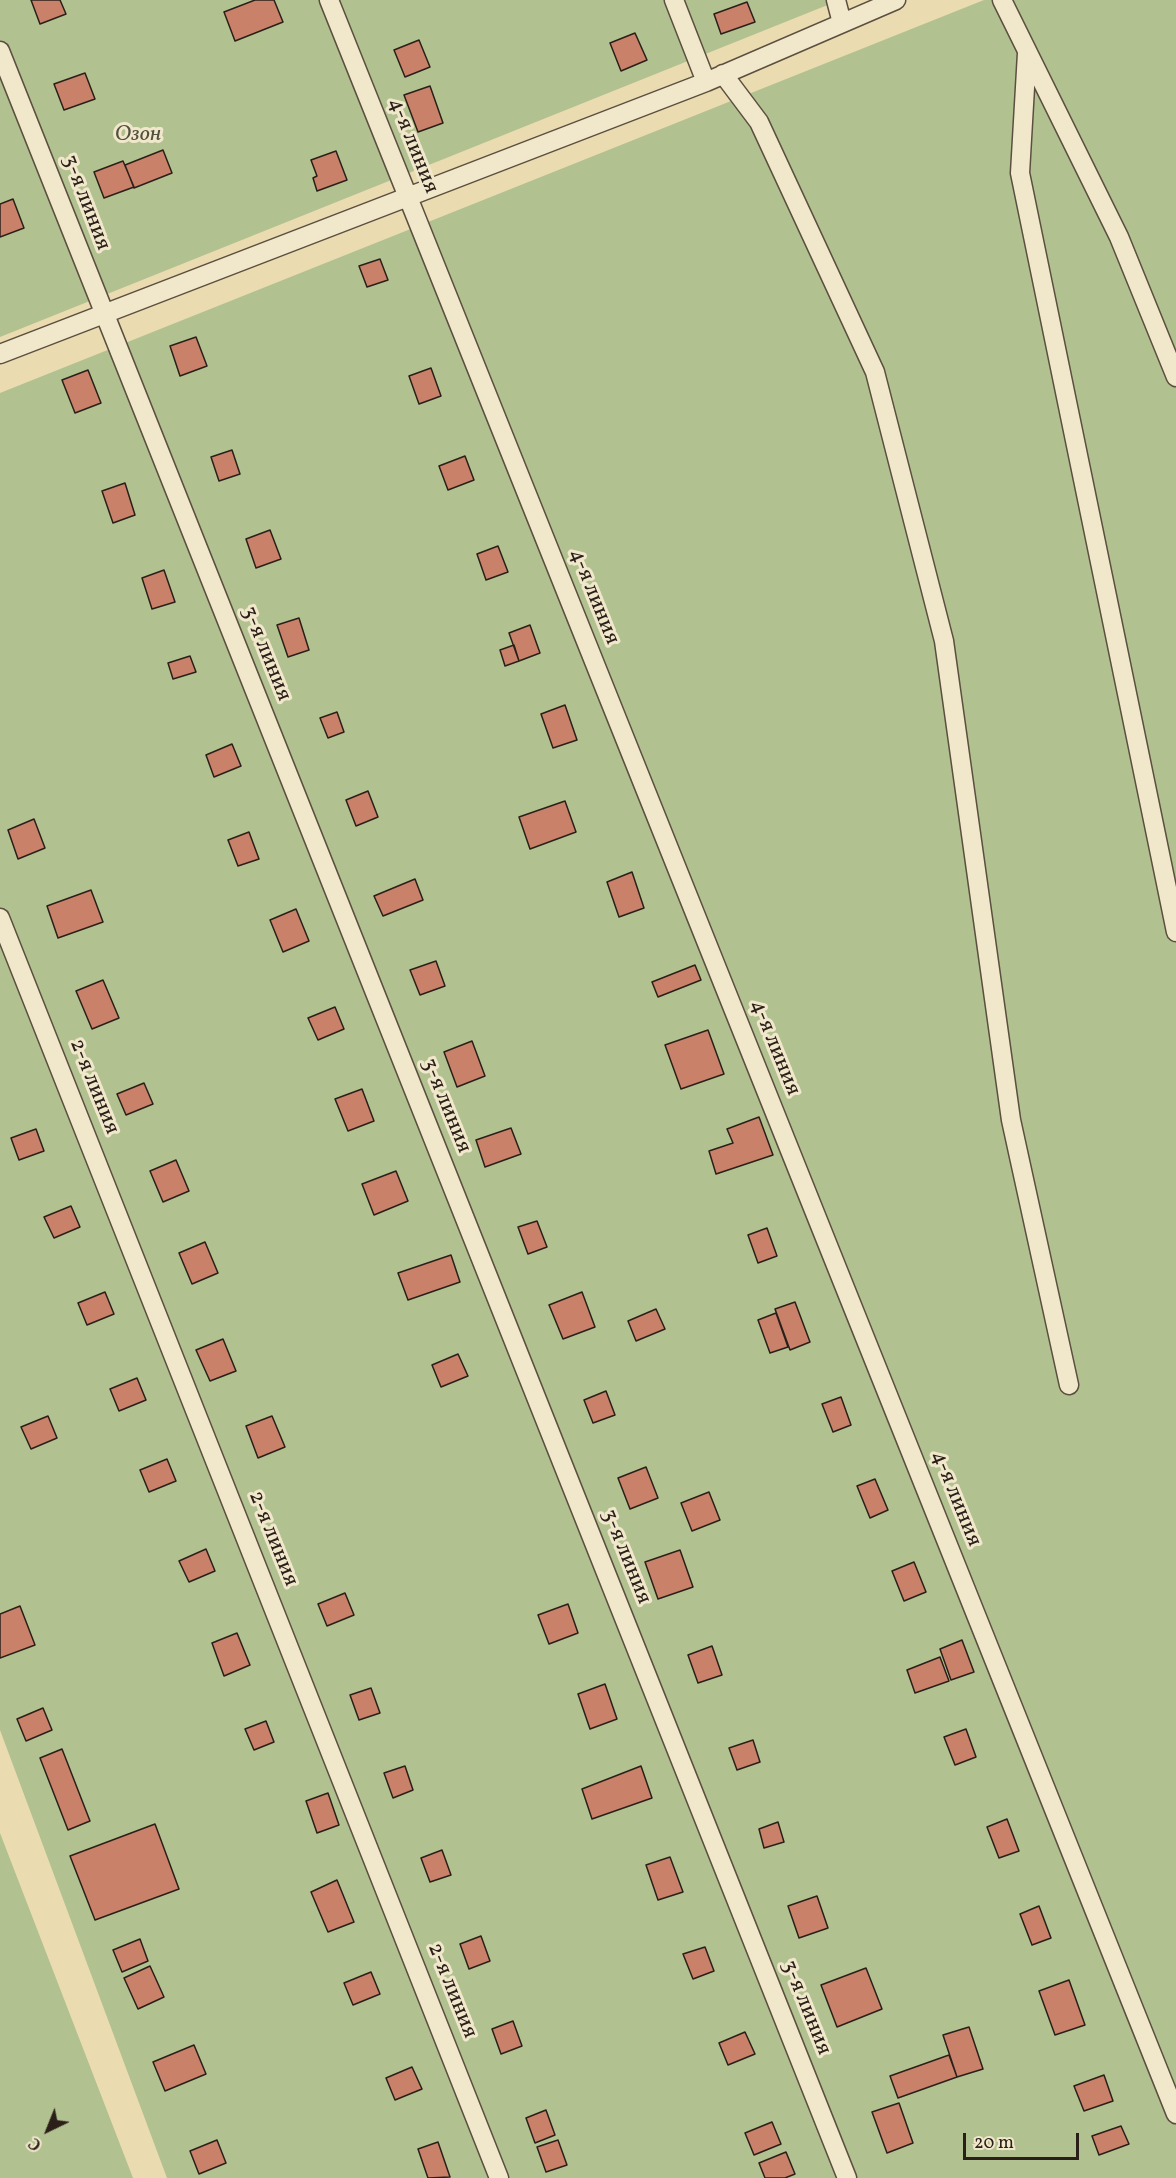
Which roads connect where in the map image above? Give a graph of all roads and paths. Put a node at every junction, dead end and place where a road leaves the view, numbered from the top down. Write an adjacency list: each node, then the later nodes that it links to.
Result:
1 (328, 0): 11 (lane, 4-я линия)
2 (674, 0): 10 (lane)
3 (836, 0): 6 (lane)
4 (896, 0): 6 (lane)
5 (1002, 0): 8 (lane)
6 (842, 23): 9 (lane)
7 (0, 51): 12 (lane, 3-я линия)
8 (1027, 53): 14 (lane); 16 (lane)
9 (723, 74): 10 (lane); 17 (lane)
10 (706, 82): 11 (lane)
11 (407, 198): 12 (lane); 18 (lane, 4-я линия)
12 (103, 313): 13 (lane); 20 (lane, 3-я линия)
13 (0, 354)
14 (1176, 377)
15 (0, 918): 19 (lane, 2-я линия)
16 (1176, 932)
17 (1069, 1385)
18 (1176, 2114)
19 (499, 2178)
20 (847, 2178)

